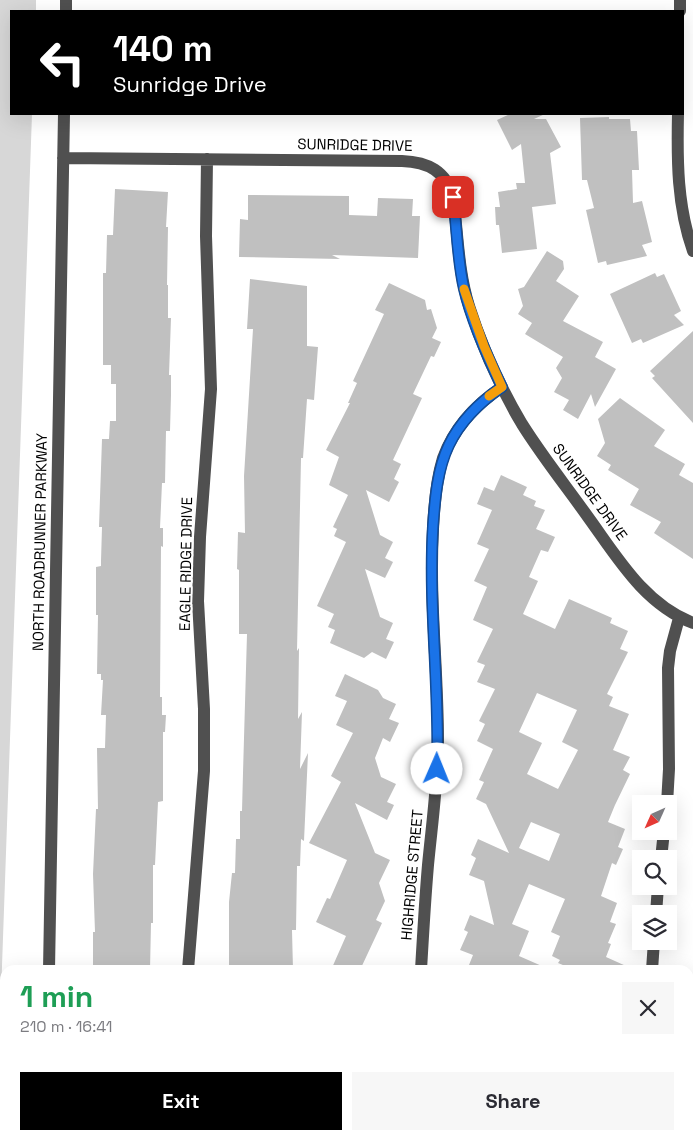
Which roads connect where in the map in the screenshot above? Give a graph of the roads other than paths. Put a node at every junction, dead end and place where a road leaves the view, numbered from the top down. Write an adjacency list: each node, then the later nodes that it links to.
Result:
1 (64, 115): 3 (street, NORTH ROADRUNNER PARKWAY)
2 (678, 115): 5 (street)
3 (63, 158): 4 (street, SUNRIDGE DRIVE); 12 (street, NORTH ROADRUNNER PARKWAY)
4 (208, 159): 7 (street, SUNRIDGE DRIVE); 13 (street, EAGLE RIDGE DRIVE)
5 (689, 222): 6 (street)
6 (693, 251)
7 (502, 387): 8 (street, SUNRIDGE DRIVE); 14 (street, HIGHRIDGE STREET)
8 (679, 618): 9 (street, SUNRIDGE DRIVE); 10 (street)
9 (693, 623)
10 (668, 795)
11 (653, 950): 15 (street)
12 (50, 965)
13 (188, 965)
14 (420, 965)
15 (652, 965)

